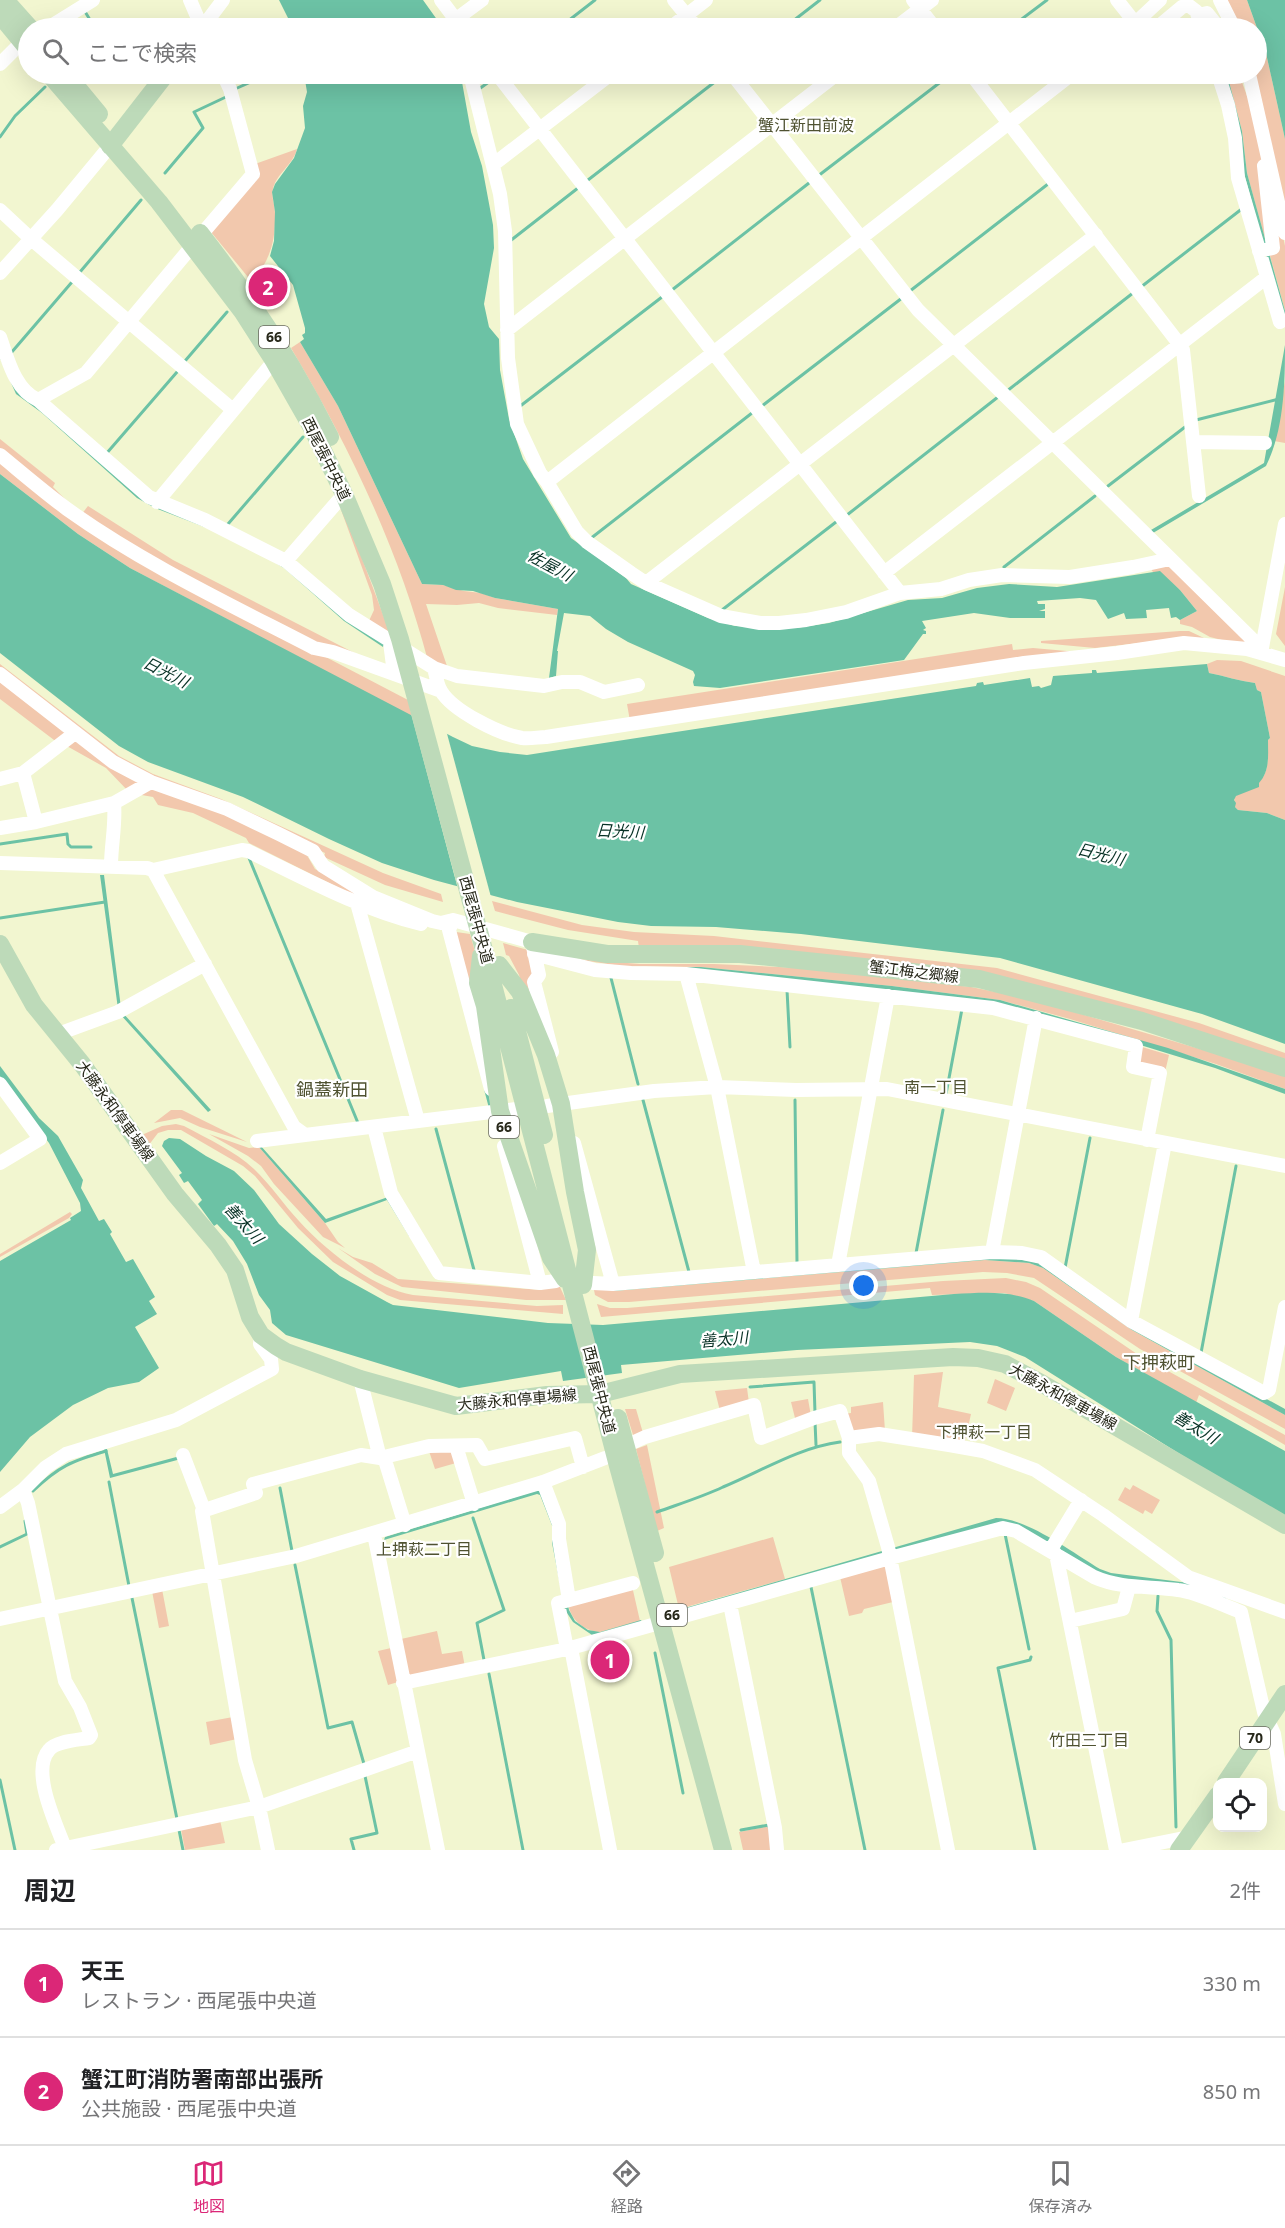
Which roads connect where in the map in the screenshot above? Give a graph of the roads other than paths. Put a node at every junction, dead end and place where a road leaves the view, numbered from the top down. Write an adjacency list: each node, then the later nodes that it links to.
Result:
1 (5, 0): 30 (main road)
2 (93, 0): 16 (street)
3 (190, 0): 17 (street)
4 (223, 0): 18 (street)
5 (441, 0): 19 (street)
6 (482, 0): 20 (street)
7 (674, 0): 15 (street)
8 (706, 0): 15 (street)
9 (932, 0): 13 (street)
10 (1117, 0): 25 (street)
11 (1160, 0): 26 (street)
12 (1220, 0): 29 (street)
13 (917, 5): 23 (street); 24 (street)
14 (0, 15): 31 (main road)
15 (686, 15): 21 (street); 22 (street)
16 (64, 18)
17 (198, 18)
18 (210, 18)
19 (453, 18)
20 (465, 18)
21 (682, 18)
22 (689, 18)
23 (905, 18)
24 (927, 18)
25 (1130, 18)
26 (1141, 18)
27 (1169, 18): 28 (street)
28 (1203, 18)
29 (1229, 18)
30 (18, 24)
31 (18, 32)
32 (18, 48): 33 (street)
33 (0, 64)
34 (59, 84): 53 (main road, 西尾張中央道 / 66)
35 (73, 84): 53 (main road, 西尾張中央道 / 66)
36 (158, 84): 53 (main road)
37 (228, 84): 61 (street)
38 (473, 84): 54 (street)
39 (505, 84): 51 (street)
40 (598, 84): 51 (street)
41 (740, 84): 50 (street)
42 (824, 84): 50 (street)
43 (979, 84): 49 (street)
44 (1059, 84): 49 (street)
45 (1221, 84): 62 (street)
46 (1246, 84): 48 (street)
47 (1252, 84): 48 (street)
48 (1254, 93): 52 (street)
49 (1009, 123): 57 (street); 58 (street)
50 (772, 124): 58 (street); 60 (street)
51 (541, 128): 54 (street); 60 (street)
52 (1263, 128): 56 (street); 62 (street)
53 (114, 141): 59 (street); 61 (main road, 西尾張中央道 / 66)
54 (494, 164): 67 (street)
55 (0, 210): 59 (street)
56 (1285, 233)
57 (1096, 235): 69 (street); 70 (street)
58 (861, 237): 69 (street); 71 (street)
59 (30, 238): 63 (street); 65 (street)
60 (625, 238): 67 (street); 71 (street)
61 (197, 240): 65 (street); 72 (main road, 西尾張中央道 / 66); 90 (main road, 西尾張中央道 / 66)
62 (1264, 250): 64 (street)
63 (0, 273)
64 (1267, 278): 66 (street); 70 (street)
65 (128, 322): 73 (street); 74 (street)
66 (1280, 322)
67 (507, 330): 80 (street)
68 (0, 337): 73 (street)
69 (953, 345): 76 (street); 79 (street)
70 (1180, 345): 75 (street); 76 (street)
71 (713, 352): 79 (street); 80 (street)
72 (274, 361): 74 (street); 81 (main road, 西尾張中央道 / 66)
73 (38, 400): 83 (street)
74 (233, 410): 83 (street)
75 (1193, 442): 77 (street); 82 (street)
76 (1053, 443): 85 (street); 87 (street)
77 (1265, 443)
78 (0, 455): 95 (street)
79 (800, 464): 87 (street); 88 (street)
80 (547, 482): 88 (street)
81 (344, 494): 86 (street); 90 (main road, 西尾張中央道 / 66)
82 (1199, 496)
83 (157, 502): 86 (street)
84 (1285, 524): 91 (street)
85 (1170, 559): 89 (street); 91 (street)
86 (286, 561): 90 (street)
87 (884, 573): 89 (street)
88 (646, 583): 89 (street)
89 (900, 593)
90 (401, 641): 93 (street); 95 (street); 111 (main road, 西尾張中央道 / 66)
91 (1261, 653): 92 (street); 97 (street)
92 (1285, 660)
93 (434, 668): 96 (street); 97 (street)
94 (0, 674): 98 (street)
95 (394, 674): 97 (street)
96 (638, 685)
97 (441, 691)
98 (75, 733): 99 (street); 101 (street)
99 (23, 773): 100 (street); 103 (street)
100 (0, 779)
101 (151, 782): 102 (street); 109 (street)
102 (114, 803): 103 (street); 106 (street)
103 (36, 822): 104 (street)
104 (0, 828)
105 (0, 863): 106 (street)
106 (111, 866): 107 (street)
107 (153, 870): 108 (street); 113 (street)
108 (357, 903): 109 (street); 126 (street)
109 (451, 925): 112 (street); 125 (street)
110 (0, 944): 118 (main road, 大藤永和停車場線)
111 (486, 946): 114 (main road, 西尾張中央道 / 66); 125 (main road, 66); 140 (main road, 西尾張中央道 / 66)
112 (533, 948): 115 (street); 119 (main road, 蟹江梅之郷線); 123 (street)
113 (205, 964): 118 (street); 128 (street)
114 (499, 965): 123 (main road, 66); 140 (main road, 西尾張中央道 / 66)
115 (686, 974): 116 (street); 121 (street)
116 (888, 996): 117 (street); 122 (street)
117 (1036, 1018): 124 (street); 129 (street)
118 (58, 1034): 143 (main road, 大藤永和停車場線)
119 (1285, 1068)
120 (0, 1084): 132 (street)
121 (717, 1088): 122 (street); 123 (street); 136 (street)
122 (870, 1090): 124 (street); 135 (street)
123 (557, 1105): 139 (street); 140 (main road, 66)
124 (1018, 1114): 129 (street); 134 (street)
125 (507, 1117): 126 (street); 138 (street); 140 (main road, 66)
126 (418, 1121): 127 (street)
127 (374, 1127): 128 (street); 138 (street)
128 (305, 1135): 130 (street)
129 (1147, 1140): 131 (street)
130 (257, 1141)
131 (1165, 1143): 133 (street); 142 (street)
132 (0, 1163)
133 (1285, 1166)
134 (992, 1252): 135 (street); 142 (street)
135 (838, 1265): 136 (street)
136 (754, 1272): 139 (street)
137 (556, 1281): 138 (street)
138 (540, 1283)
139 (613, 1284): 140 (street)
140 (583, 1296): 145 (main road, 西尾張中央道 / 66)
141 (1285, 1307): 142 (street)
142 (1131, 1321)
143 (261, 1335): 144 (main road, 大藤永和停車場線); 154 (street)
144 (360, 1379): 145 (main road, 大藤永和停車場線); 150 (street)
145 (604, 1387): 160 (main road, 大藤永和停車場線); 172 (main road, 西尾張中央道 / 66)
146 (849, 1438): 147 (street); 155 (street); 163 (street)
147 (634, 1442)
148 (456, 1446): 150 (street); 152 (street); 156 (street)
149 (183, 1455): 158 (street)
150 (382, 1457): 158 (street); 159 (street)
151 (605, 1458): 152 (street)
152 (583, 1467): 153 (street)
153 (543, 1482): 156 (street); 167 (street)
154 (23, 1490): 157 (street); 169 (street)
155 (1081, 1500): 162 (street); 170 (street)
156 (474, 1504): 159 (street)
157 (0, 1507)
158 (204, 1510): 164 (street)
159 (405, 1525): 161 (street)
160 (1285, 1525)
161 (374, 1534): 164 (street); 175 (street)
162 (1053, 1549): 163 (street); 166 (street); 173 (street)
163 (889, 1553): 168 (street); 192 (street)
164 (213, 1575): 169 (street); 182 (street)
165 (633, 1583): 167 (street)
166 (1129, 1587): 173 (street); 177 (street)
167 (566, 1601): 174 (street)
168 (730, 1604): 172 (street); 191 (street)
169 (50, 1608): 171 (street); 185 (street)
170 (1285, 1612)
171 (0, 1618)
172 (668, 1621): 174 (street); 189 (main road, 西尾張中央道 / 66); 190 (main road, 西尾張中央道 / 66)
173 (1070, 1621): 193 (street)
174 (569, 1648): 175 (street); 188 (street)
175 (403, 1683): 178 (street)
176 (1285, 1694): 177 (main road, 70)
177 (1266, 1721): 179 (main road, 70); 181 (street)
178 (418, 1751): 182 (street); 187 (street)
179 (1229, 1778)
180 (1213, 1801): 183 (main road)
181 (1285, 1804)
182 (259, 1807): 184 (street); 186 (street)
183 (1184, 1844): 194 (street)
184 (99, 1846): 185 (street)
185 (61, 1849)
186 (268, 1850)
187 (438, 1850)
188 (610, 1850)
189 (723, 1850)
190 (736, 1850)
191 (777, 1850)
192 (948, 1850)
193 (1116, 1850)
194 (1124, 1850)

